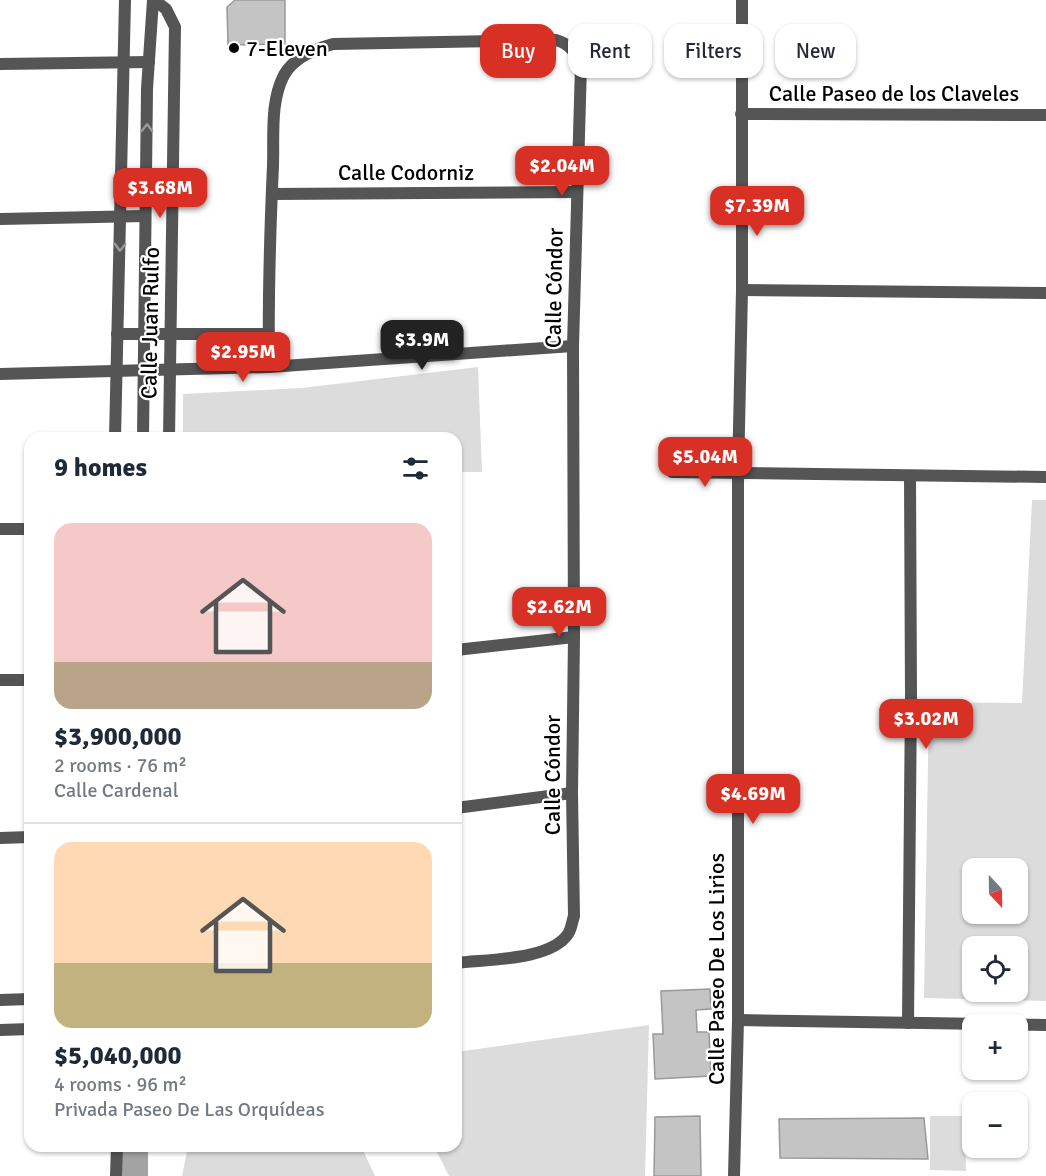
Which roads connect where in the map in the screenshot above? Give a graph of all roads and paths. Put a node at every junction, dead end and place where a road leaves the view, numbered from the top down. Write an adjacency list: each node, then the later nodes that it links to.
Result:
1 (125, 0): 4 (street, Calle Juan Rulfo)
2 (154, 0): 5 (street, Calle Juan Rulfo); 17 (street, Calle Juan Rulfo)
3 (742, 0): 7 (street)
4 (123, 62): 5 (street); 6 (street); 11 (street, Calle Juan Rulfo)
5 (149, 62): 12 (street, Calle Juan Rulfo, one-way to 5)
6 (0, 64)
7 (741, 114): 8 (street, Calle Paseo de los Claveles); 14 (street)
8 (1046, 115)
9 (578, 192): 10 (street, Calle Codorniz); 10 (street, Calle Cóndor); 20 (street, Calle Cóndor)
10 (272, 194): 19 (street, Calle Cóndor)
11 (121, 216): 12 (street); 13 (street); 18 (street, Calle Juan Rulfo, one-way to 18)
12 (145, 216): 16 (street, Calle Juan Rulfo)
13 (0, 219)
14 (742, 290): 15 (street); 30 (street)
15 (1046, 293)
16 (144, 333): 17 (street); 18 (street); 22 (street, Calle Juan Rulfo)
17 (170, 333): 19 (street); 23 (street, Calle Juan Rulfo)
18 (117, 334): 24 (street, Calle Juan Rulfo)
19 (268, 334): 21 (street, Calle Cóndor)
20 (573, 346): 21 (street); 35 (street, Calle Cóndor)
21 (269, 367): 23 (street)
22 (144, 371): 23 (street); 24 (street); 27 (street, Calle Juan Rulfo)
23 (170, 371): 28 (street, Calle Juan Rulfo)
24 (116, 372): 25 (street); 26 (street, Calle Juan Rulfo)
25 (0, 374)
26 (115, 432)
27 (143, 432)
28 (169, 432)
29 (672, 472): 30 (street)
30 (738, 474): 31 (street); 46 (street, Calle Paseo De Los Lirios)
31 (910, 476): 32 (street); 47 (street)
32 (1046, 477)
33 (0, 529): 34 (street)
34 (24, 529)
35 (574, 637): 36 (street); 39 (street, Calle Cóndor)
36 (462, 649)
37 (0, 680): 38 (street)
38 (24, 680)
39 (572, 793): 40 (street); 43 (street, Calle Cóndor)
40 (462, 807)
41 (24, 837): 42 (street)
42 (0, 838)
43 (462, 962)
44 (24, 999): 45 (street)
45 (0, 1000)
46 (738, 1020): 47 (street); 53 (street, Calle Paseo De Los Lirios)
47 (908, 1023): 48 (street)
48 (1046, 1025)
49 (24, 1029): 50 (street)
50 (0, 1030)
51 (117, 1152): 52 (street)
52 (116, 1176)
53 (735, 1176)

